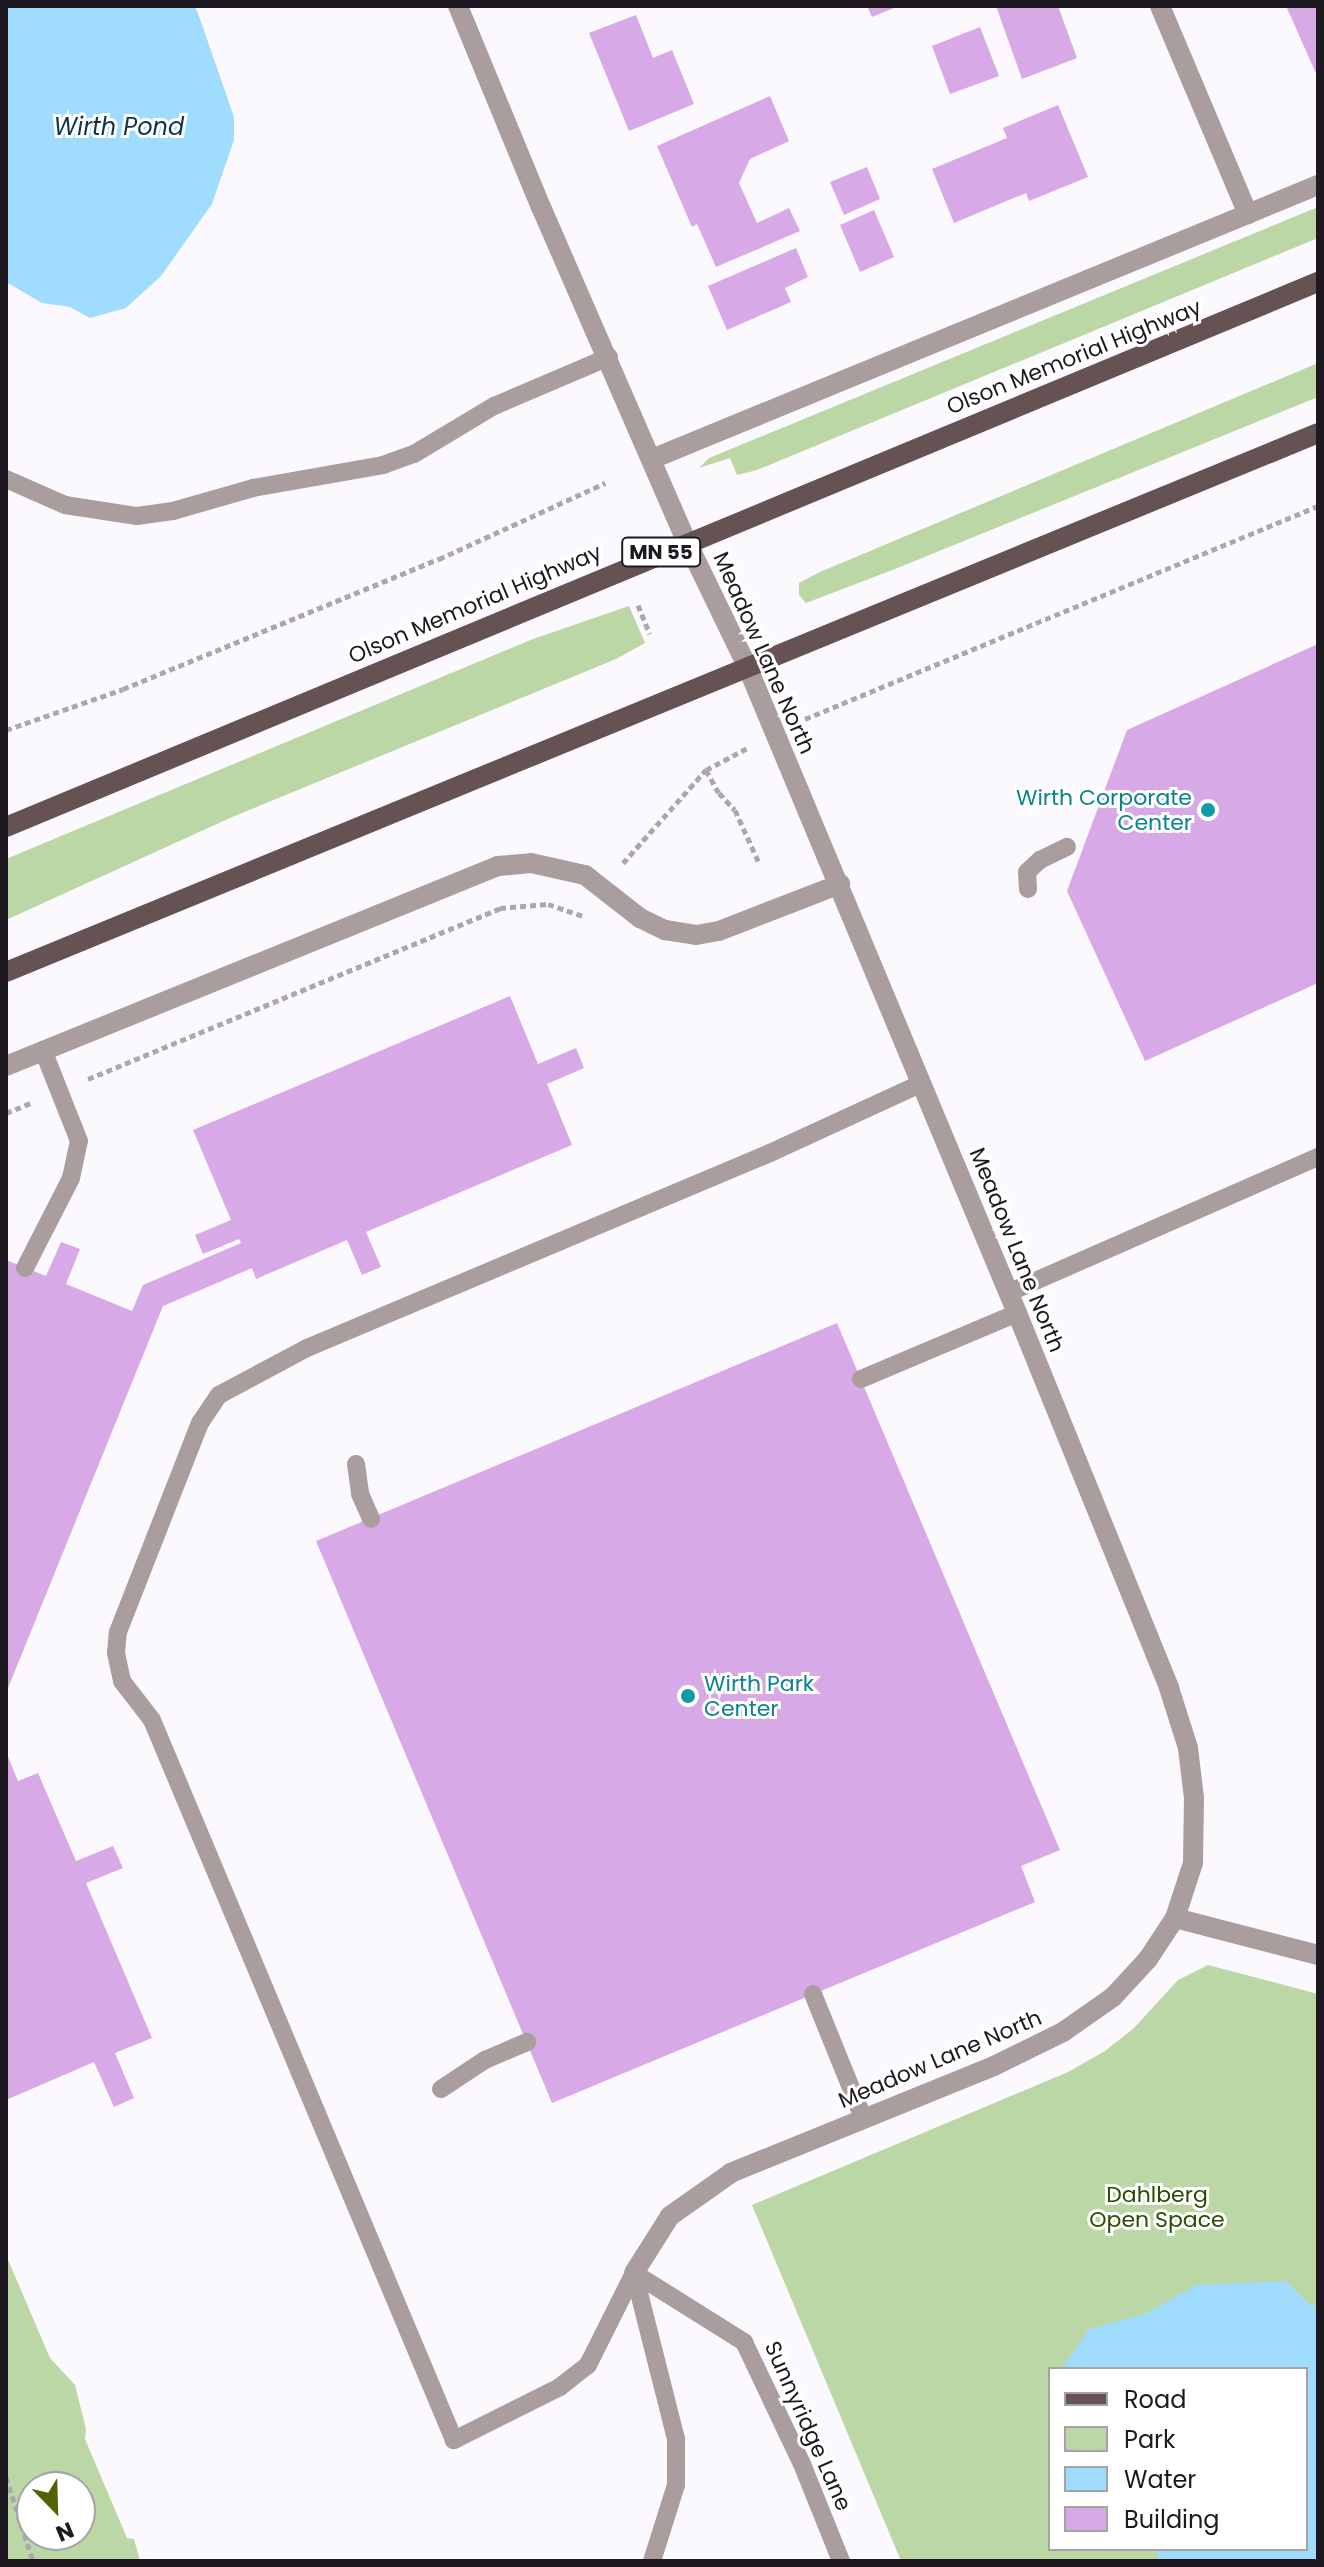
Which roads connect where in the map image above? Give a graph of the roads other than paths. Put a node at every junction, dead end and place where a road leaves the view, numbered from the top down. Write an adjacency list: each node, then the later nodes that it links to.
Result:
1 (458, 6): 6 (street, Meadow Lane North)
2 (1160, 6): 4 (street)
3 (1318, 185): 4 (street)
4 (1248, 214): 8 (street)
5 (1318, 282): 10 (main road, Olson Memorial Highway / MN 55)
6 (609, 357): 8 (street, Meadow Lane North); 9 (lane)
7 (1318, 433): 11 (main road)
8 (652, 459): 10 (street, Meadow Lane North)
9 (6, 479)
10 (687, 542): 11 (street, Meadow Lane North); 12 (main road, Olson Memorial Highway / MN 55)
11 (747, 666): 14 (street, Meadow Lane North); 16 (main road)
12 (6, 827)
13 (1067, 847): 15 (lane)
14 (840, 884): 17 (street); 19 (street, Meadow Lane North)
15 (1028, 889)
16 (6, 972)
17 (43, 1050): 18 (street); 21 (lane)
18 (6, 1066)
19 (922, 1083): 22 (street, Meadow Lane North); 33 (lane)
20 (1318, 1157): 22 (lane)
21 (25, 1268)
22 (1008, 1293): 23 (street, Meadow Lane North)
23 (1017, 1313): 24 (lane); 27 (street, Meadow Lane North)
24 (861, 1379)
25 (356, 1464): 26 (lane)
26 (371, 1519)
27 (1175, 1918): 28 (street); 32 (street, Meadow Lane North)
28 (1318, 1955)
29 (813, 1994): 32 (lane)
30 (527, 2042): 31 (lane)
31 (441, 2089)
32 (863, 2118): 33 (street, Meadow Lane North)
33 (634, 2273): 34 (lane); 35 (lane, Sunnyridge Lane)
34 (652, 2561)
35 (841, 2561)

